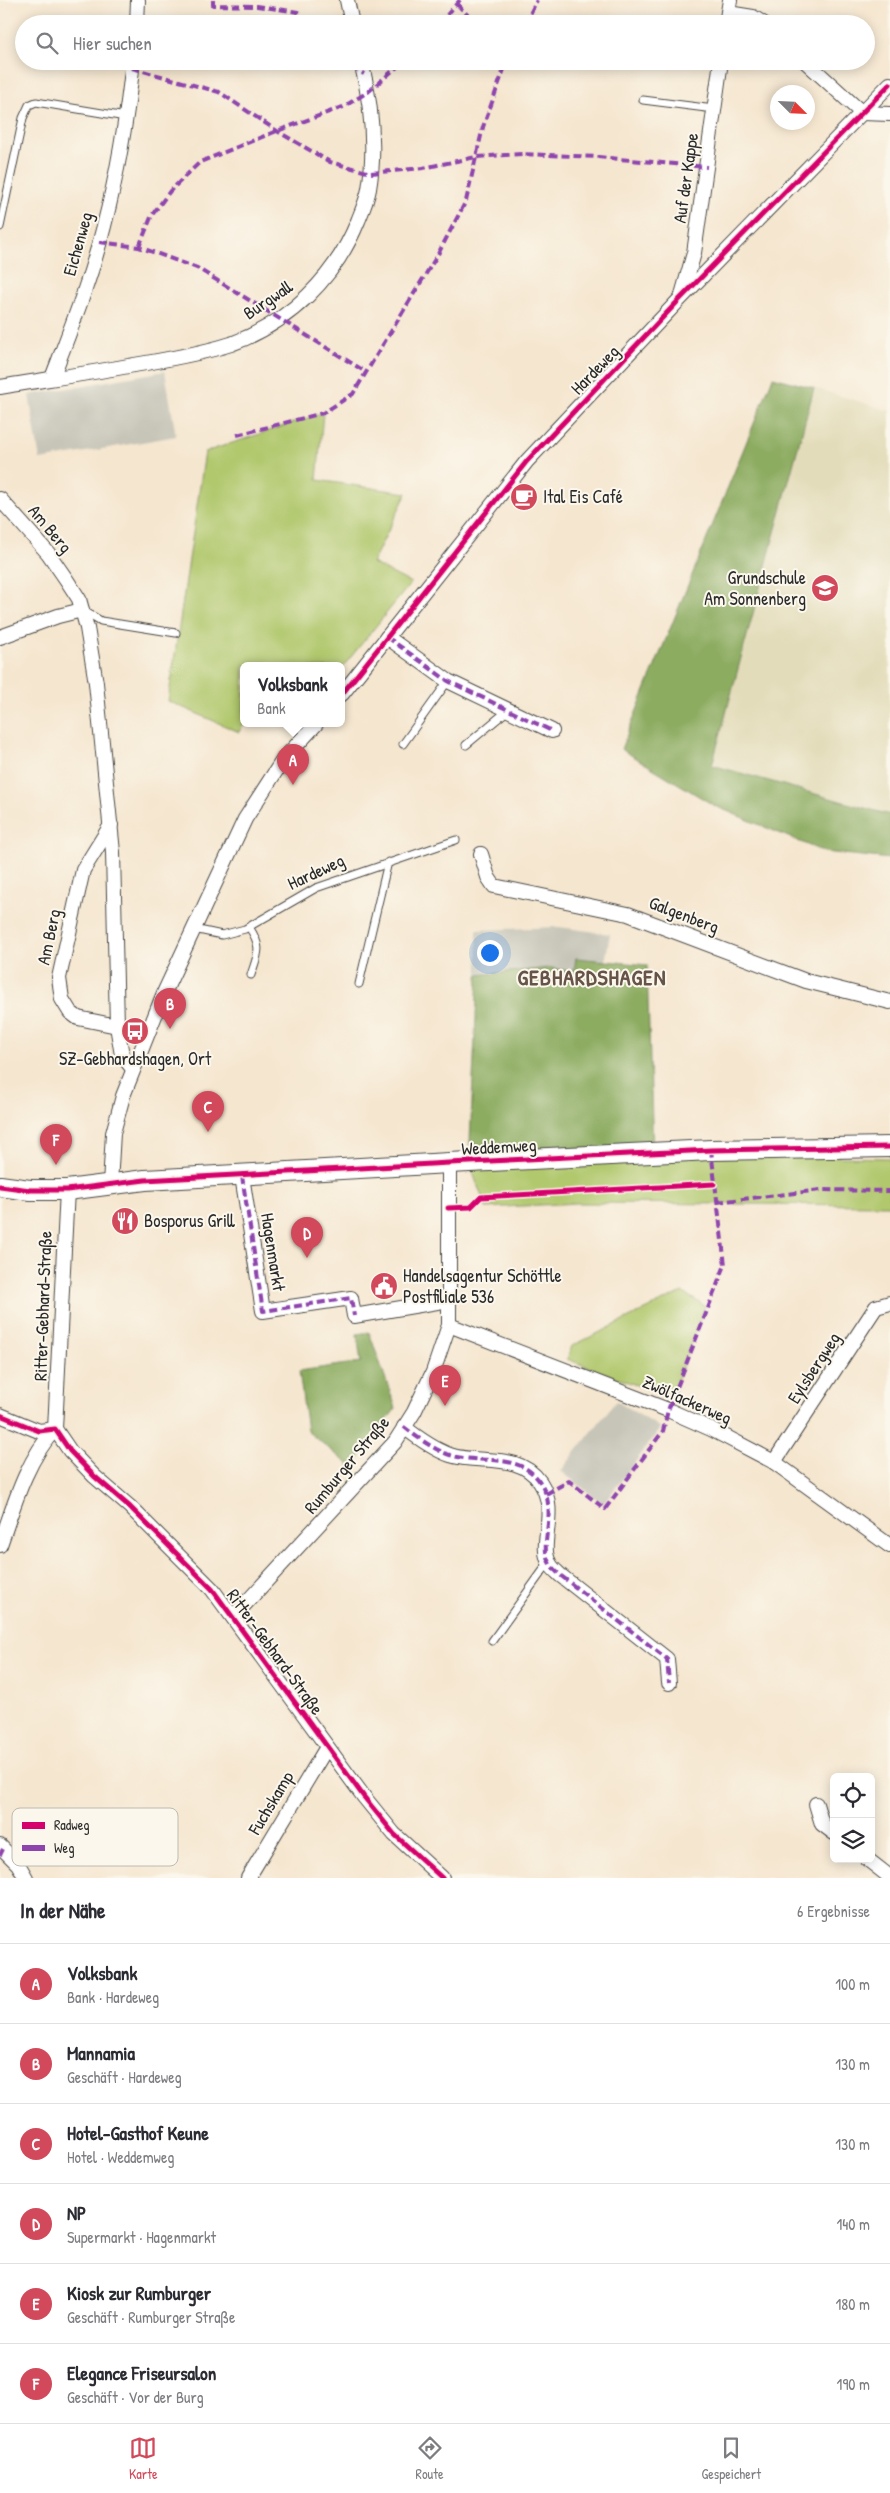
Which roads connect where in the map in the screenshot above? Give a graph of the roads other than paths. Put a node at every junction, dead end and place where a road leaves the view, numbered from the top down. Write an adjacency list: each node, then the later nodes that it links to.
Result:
1 (138, 0): 4 (street)
2 (347, 0): 5 (street)
3 (728, 12): 6 (street)
4 (137, 15)
5 (350, 15)
6 (744, 15)
7 (132, 70): 16 (street, Eichenweg)
8 (363, 70): 19 (street, Burgwall)
9 (720, 70): 13 (street, Auf der Kappe)
10 (815, 70): 14 (street)
11 (890, 84): 14 (street, Hardeweg)
12 (643, 100): 13 (lane)
13 (714, 109): 18 (street, Auf der Kappe)
14 (862, 113): 15 (street); 18 (street, Hardeweg)
15 (890, 114)
16 (126, 117): 17 (lane); 19 (street, Eichenweg)
17 (0, 227)
18 (681, 298): 25 (street, Hardeweg)
19 (52, 378): 20 (street, Burgwall)
20 (0, 387)
21 (0, 500): 22 (street, Am Berg)
22 (82, 610): 23 (lane); 24 (street); 33 (street, Am Berg)
23 (176, 633)
24 (0, 637)
25 (387, 638): 26 (street); 27 (street, Hardeweg)
26 (448, 681): 28 (street); 31 (lane)
27 (345, 690)
28 (507, 711): 30 (street); 32 (lane)
29 (313, 727): 38 (street)
30 (552, 731)
31 (403, 744)
32 (466, 744)
33 (111, 825): 42 (street, Am Berg); 42 (street, Am Berg)
34 (456, 840): 36 (lane, Hardeweg)
35 (481, 854): 41 (street, Galgenberg)
36 (388, 862): 37 (lane, Hardeweg); 40 (lane)
37 (249, 928): 38 (lane, Hardeweg); 39 (lane)
38 (194, 929): 43 (street)
39 (251, 975)
40 (359, 984)
41 (890, 1002)
42 (117, 1026): 43 (street, Am Berg)
43 (133, 1069): 47 (street)
44 (890, 1147): 45 (main road, Weddemweg)
45 (449, 1163): 46 (main road, Weddemweg); 50 (street, Rumburger Straße)
46 (242, 1176): 47 (main road, Weddemweg); 50 (street, Hagenmarkt)
47 (110, 1184): 49 (main road, Weddemweg)
48 (0, 1186): 49 (main road, Weddemweg)
49 (67, 1190): 55 (street, Ritter-Gebhard-Straße)
50 (449, 1300): 52 (street, Rumburger Straße)
51 (890, 1303): 56 (street, Eylsbergweg)
52 (449, 1325): 54 (street, Rumburger Straße); 56 (street, Zwölfackerweg)
53 (0, 1415): 55 (street)
54 (404, 1427): 59 (street); 60 (street, Rumburger Straße)
55 (56, 1429): 57 (street); 60 (street, Ritter-Gebhard-Straße)
56 (774, 1462): 58 (street, Zwölfackerweg)
57 (0, 1544)
58 (890, 1546)
59 (549, 1562): 61 (lane); 62 (street)
60 (234, 1617): 63 (street, Ritter-Gebhard-Straße)
61 (492, 1641)
62 (669, 1682)
63 (327, 1747): 70 (street, Ritter-Gebhard-Straße); 73 (street, Fuchskamp)
64 (816, 1804): 65 (street)
65 (830, 1830)
66 (0, 1846): 67 (street)
67 (12, 1858)
68 (872, 1863): 71 (street)
69 (19, 1866): 72 (street)
70 (438, 1877)
71 (890, 1877)
72 (26, 1878)
73 (248, 1878)

